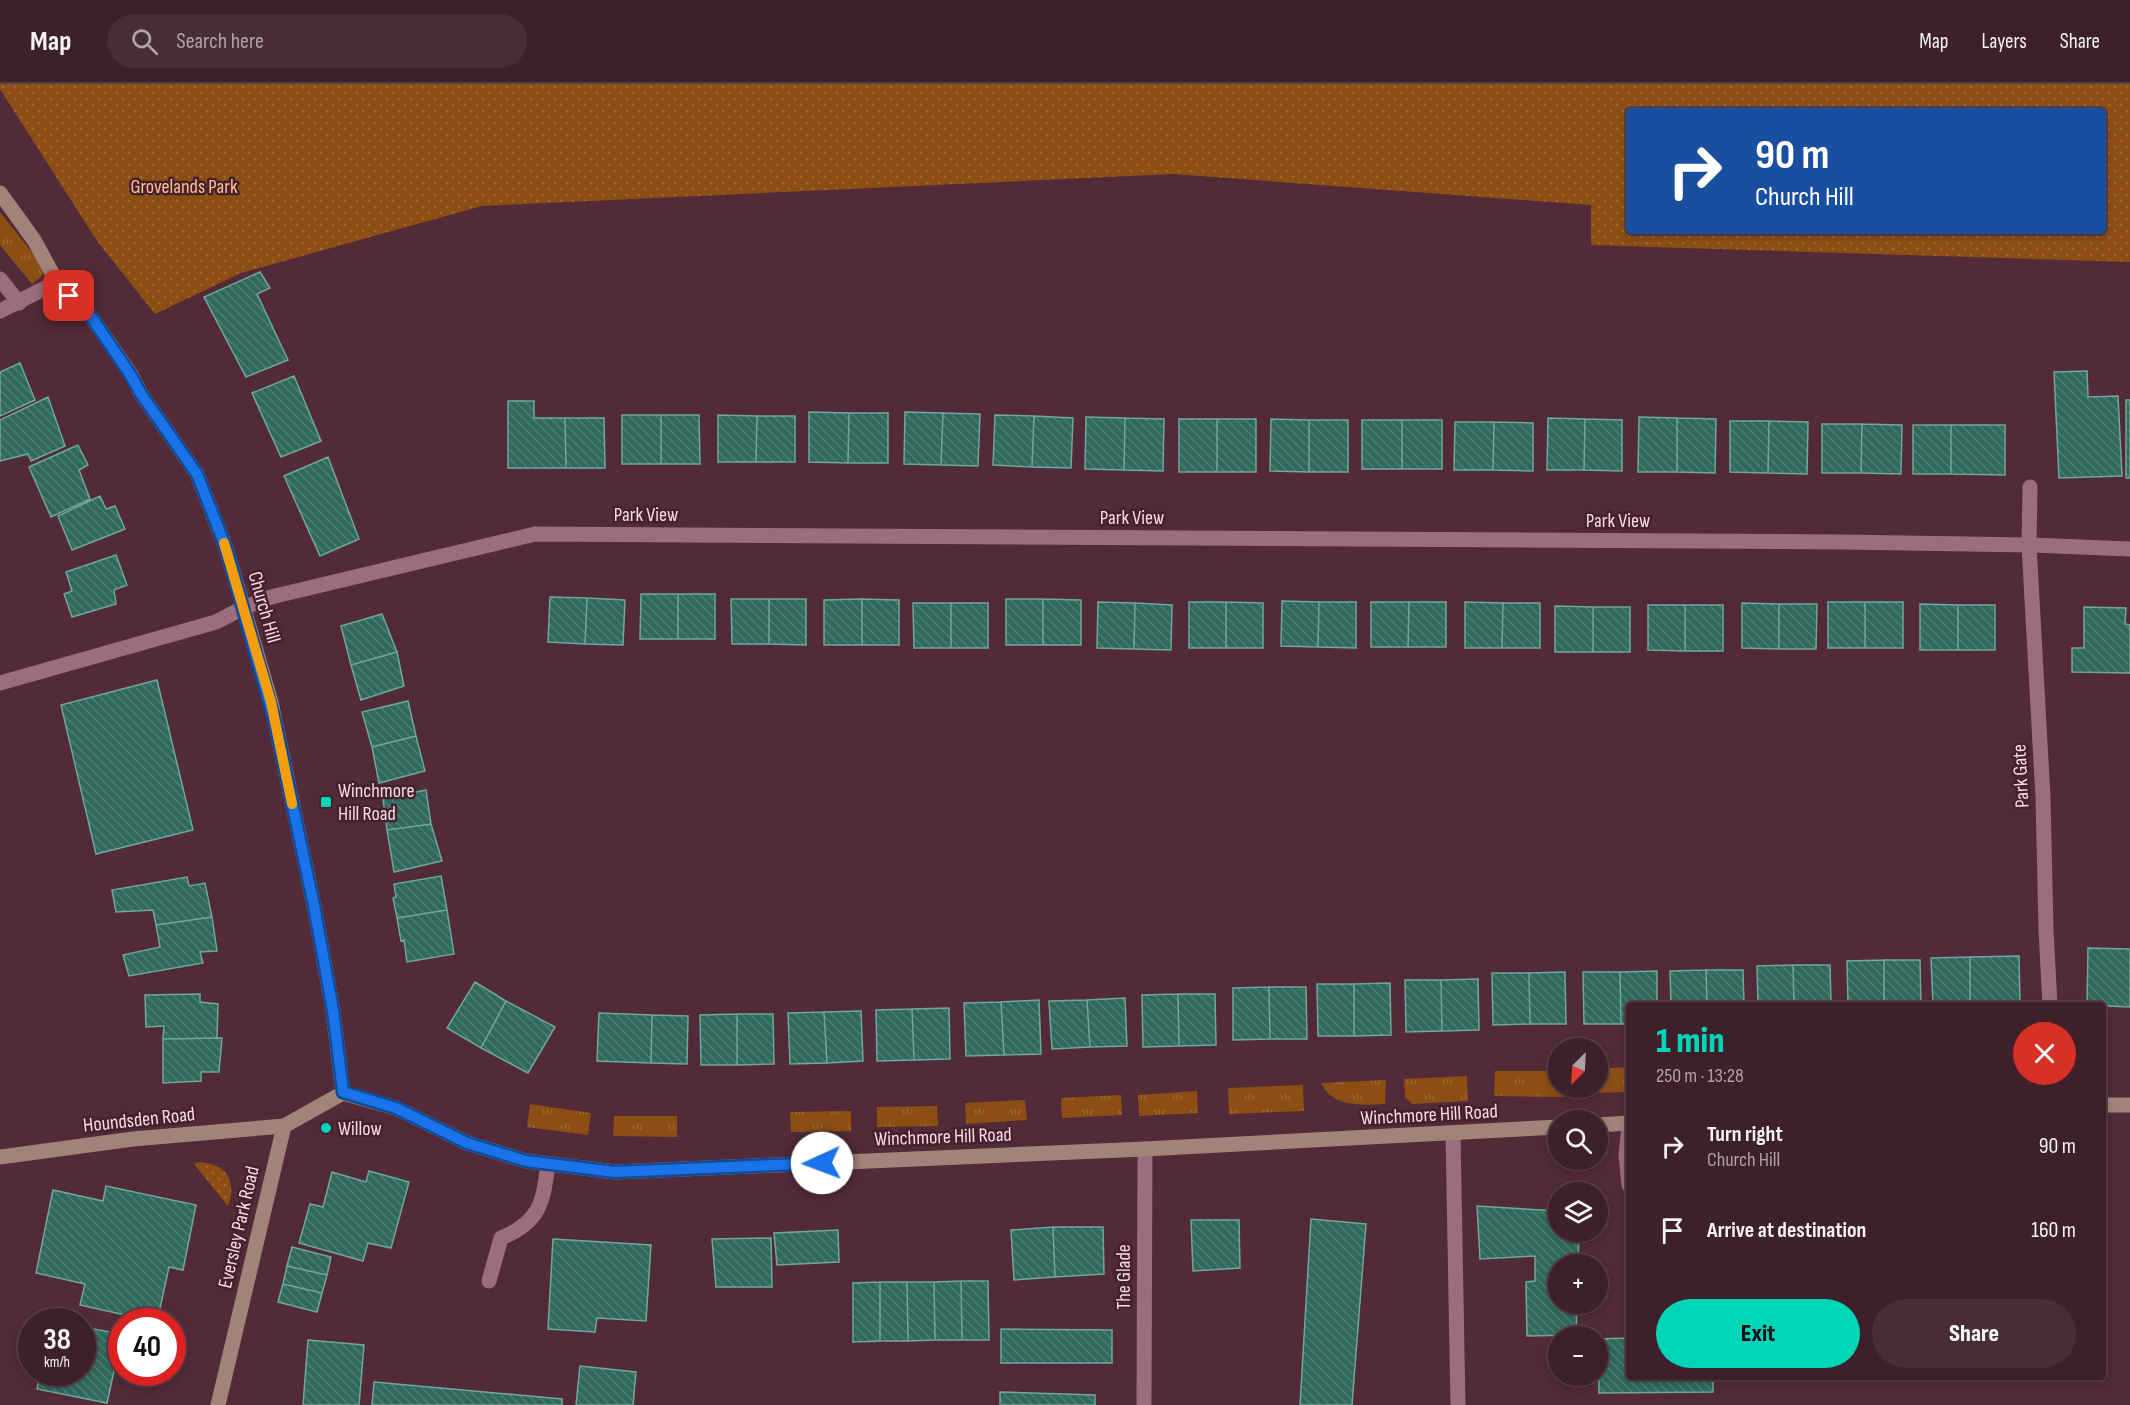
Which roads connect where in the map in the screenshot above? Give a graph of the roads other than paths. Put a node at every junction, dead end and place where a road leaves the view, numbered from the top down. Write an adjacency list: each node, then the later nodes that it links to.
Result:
1 (0, 193): 3 (street, Church Hill)
2 (0, 279): 4 (street)
3 (57, 282): 4 (street); 9 (street, Church Hill)
4 (19, 303): 5 (street)
5 (0, 311)
6 (2030, 487): 7 (street, Park Gate)
7 (2029, 545): 8 (street, Park View); 9 (street, Park View); 11 (street, Park Gate)
8 (2130, 549)
9 (243, 608): 10 (street, Park View); 12 (street, Church Hill)
10 (0, 683)
11 (2050, 1002)
12 (343, 1092): 17 (street); 22 (street, Winchmore Hill Road)
13 (2106, 1105): 14 (street)
14 (2130, 1105)
15 (1608, 1125): 16 (street)
16 (1626, 1125)
17 (284, 1126): 21 (street, Houndsden Road); 24 (street, Eversley Park Road)
18 (1548, 1128): 19 (street, Winchmore Hill Road)
19 (1453, 1134): 20 (street, Winchmore Hill Road); 26 (street)
20 (1145, 1149): 22 (street, Winchmore Hill Road); 25 (street, The Glade)
21 (0, 1157)
22 (548, 1164): 23 (street)
23 (489, 1281)
24 (218, 1405)
25 (1144, 1405)
26 (1458, 1405)

